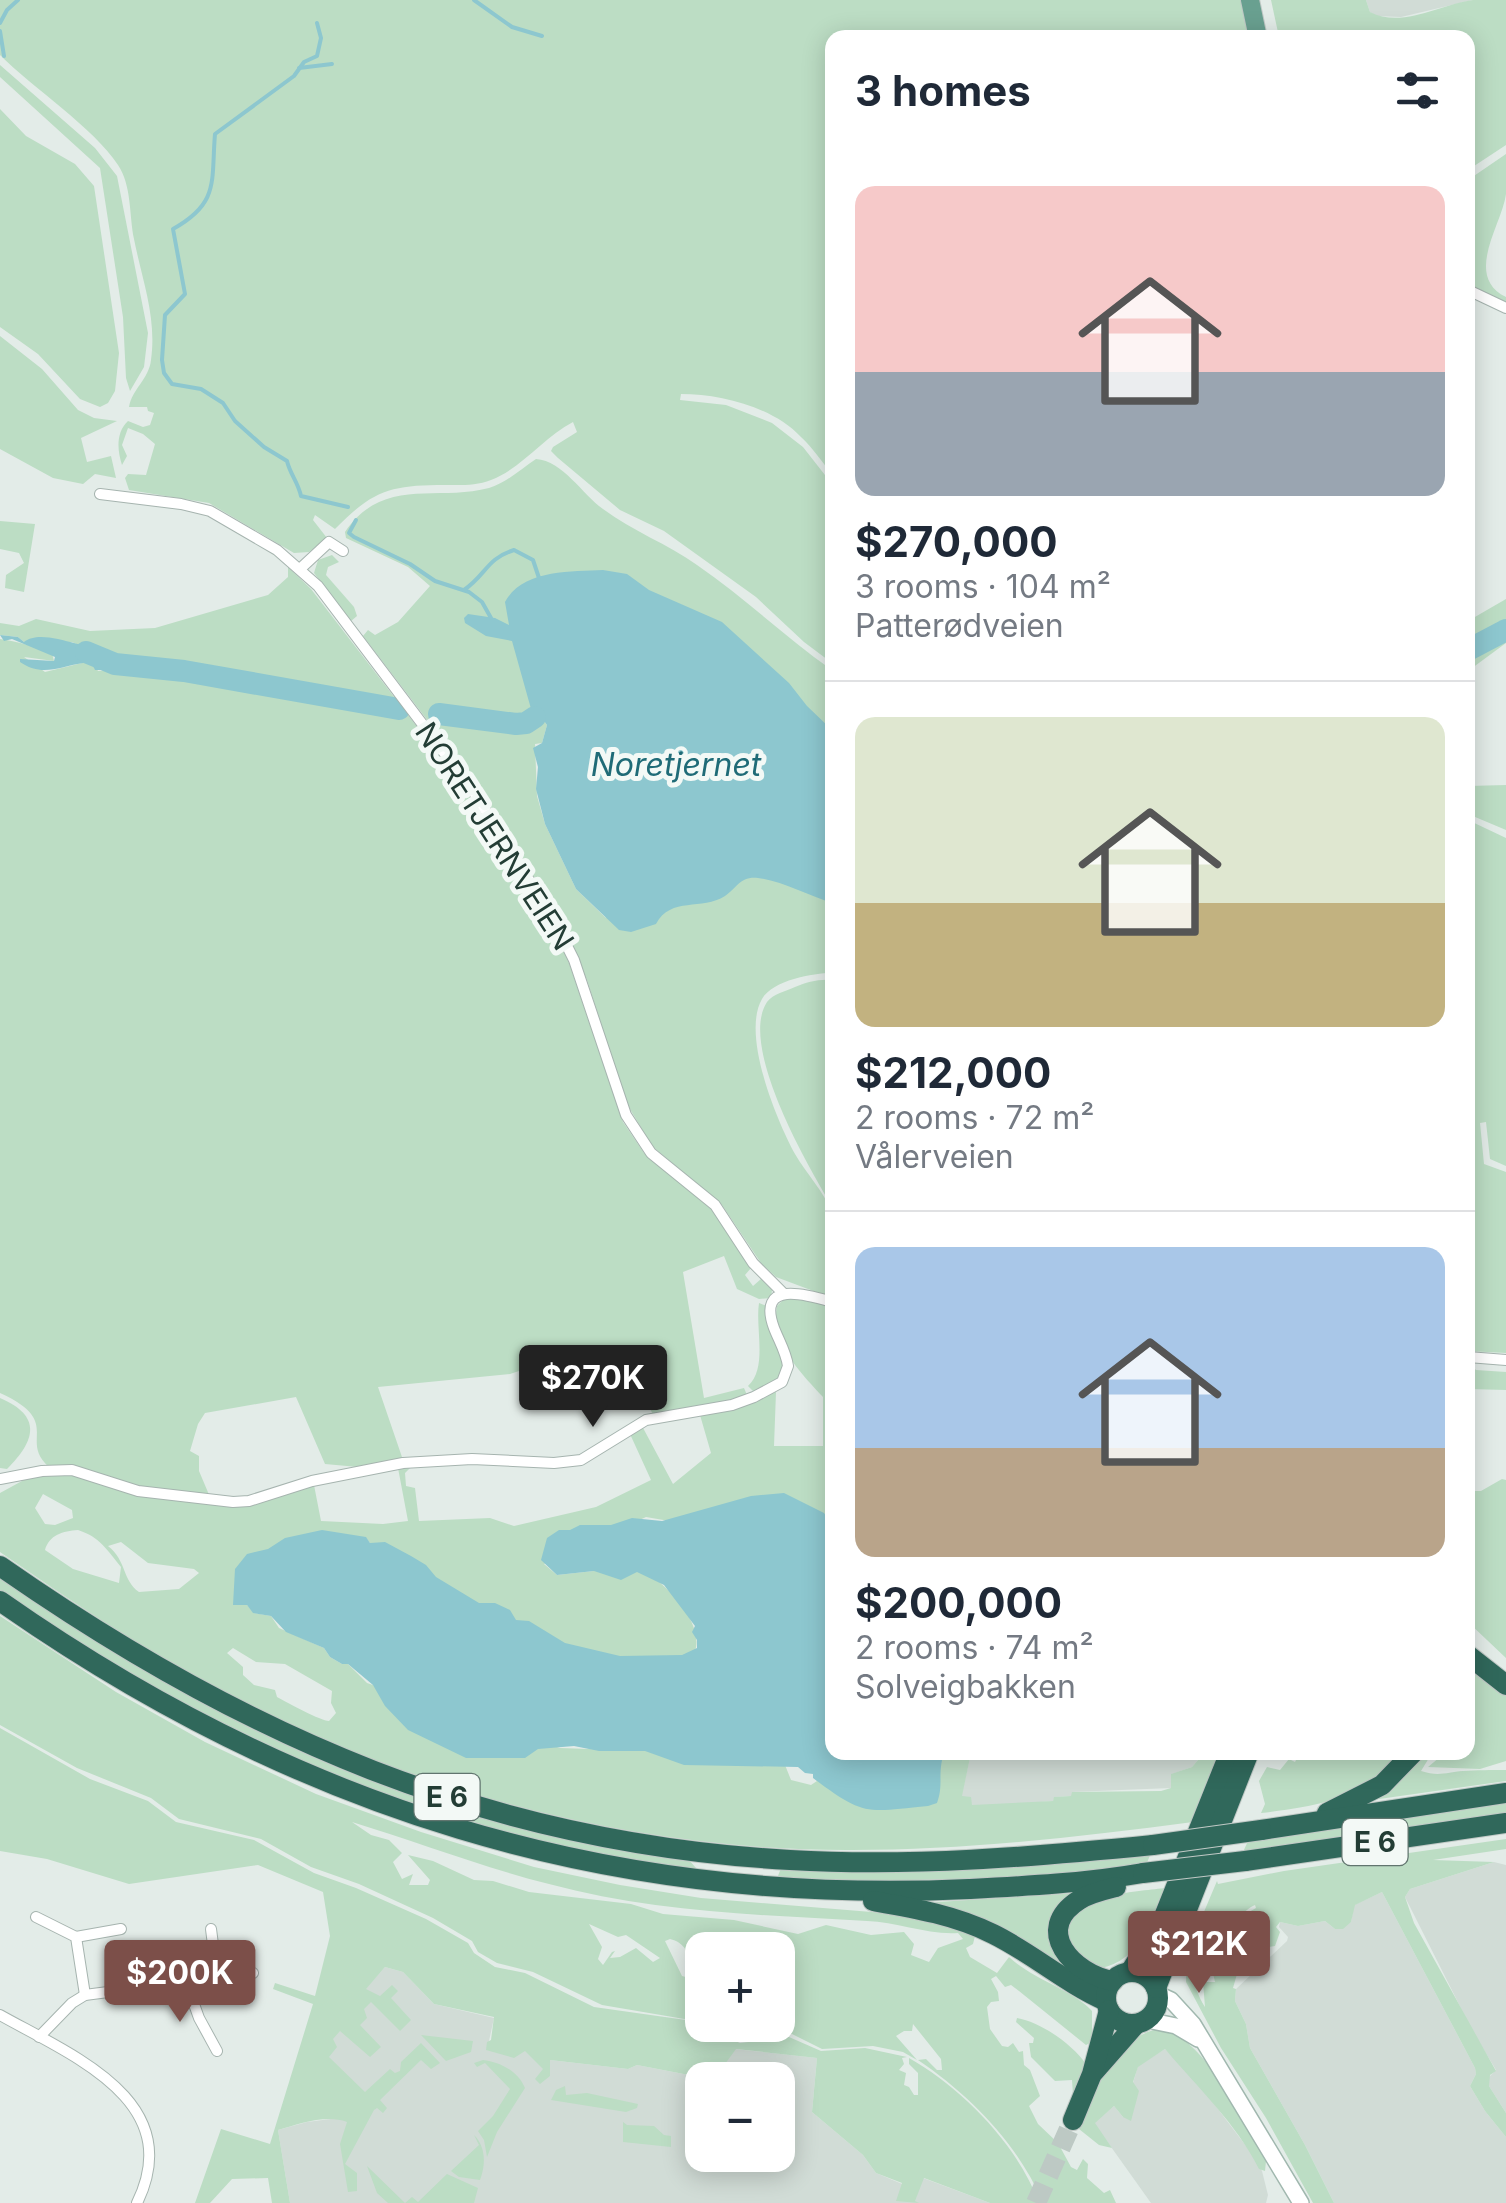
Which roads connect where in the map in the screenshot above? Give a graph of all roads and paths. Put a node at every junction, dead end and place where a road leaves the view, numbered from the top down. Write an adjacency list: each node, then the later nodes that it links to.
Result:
1 (1250, 0): 2 (main road)
2 (1256, 30)
3 (1475, 293): 4 (street)
4 (1506, 308)
5 (100, 494): 7 (street, NORETJERNVEIEN)
6 (343, 551): 7 (street)
7 (301, 568): 8 (street, NORETJERNVEIEN)
8 (783, 1293): 9 (street); 12 (street)
9 (825, 1300)
10 (1475, 1358): 11 (street)
11 (1506, 1360)
12 (0, 1479)
13 (0, 1566): 22 (highway, E 6, bridge)
14 (0, 1601): 24 (highway, E 6)
15 (1475, 1661): 16 (highway)
16 (1506, 1685)
17 (1227, 1760): 32 (highway)
18 (1246, 1760): 33 (highway)
19 (1406, 1760): 22 (highway, E 6)
20 (1506, 1793): 22 (highway, E 6)
21 (1506, 1823): 23 (highway, E 6, bridge)
22 (1287, 1826)
23 (1143, 1873): 24 (highway, E 6); 32 (highway, E 6)
24 (817, 1890): 32 (highway, E 6)
25 (36, 1917): 28 (street)
26 (121, 1928): 28 (street)
27 (211, 1928): 30 (street)
28 (76, 1937): 34 (street)
29 (254, 1973): 30 (street)
30 (217, 1976): 31 (street)
31 (186, 1982): 34 (street); 39 (street)
32 (1114, 1991): 33 (highway); 36 (highway); 40 (highway)
33 (1157, 1991): 36 (highway); 38 (street)
34 (85, 1995): 37 (street)
35 (0, 2015): 37 (street)
36 (1141, 2022): 38 (street); 40 (highway)
37 (38, 2037): 42 (street)
38 (1202, 2041): 43 (street)
39 (217, 2051)
40 (1092, 2074): 41 (highway)
41 (1072, 2120)
42 (137, 2203)
43 (1301, 2203)

